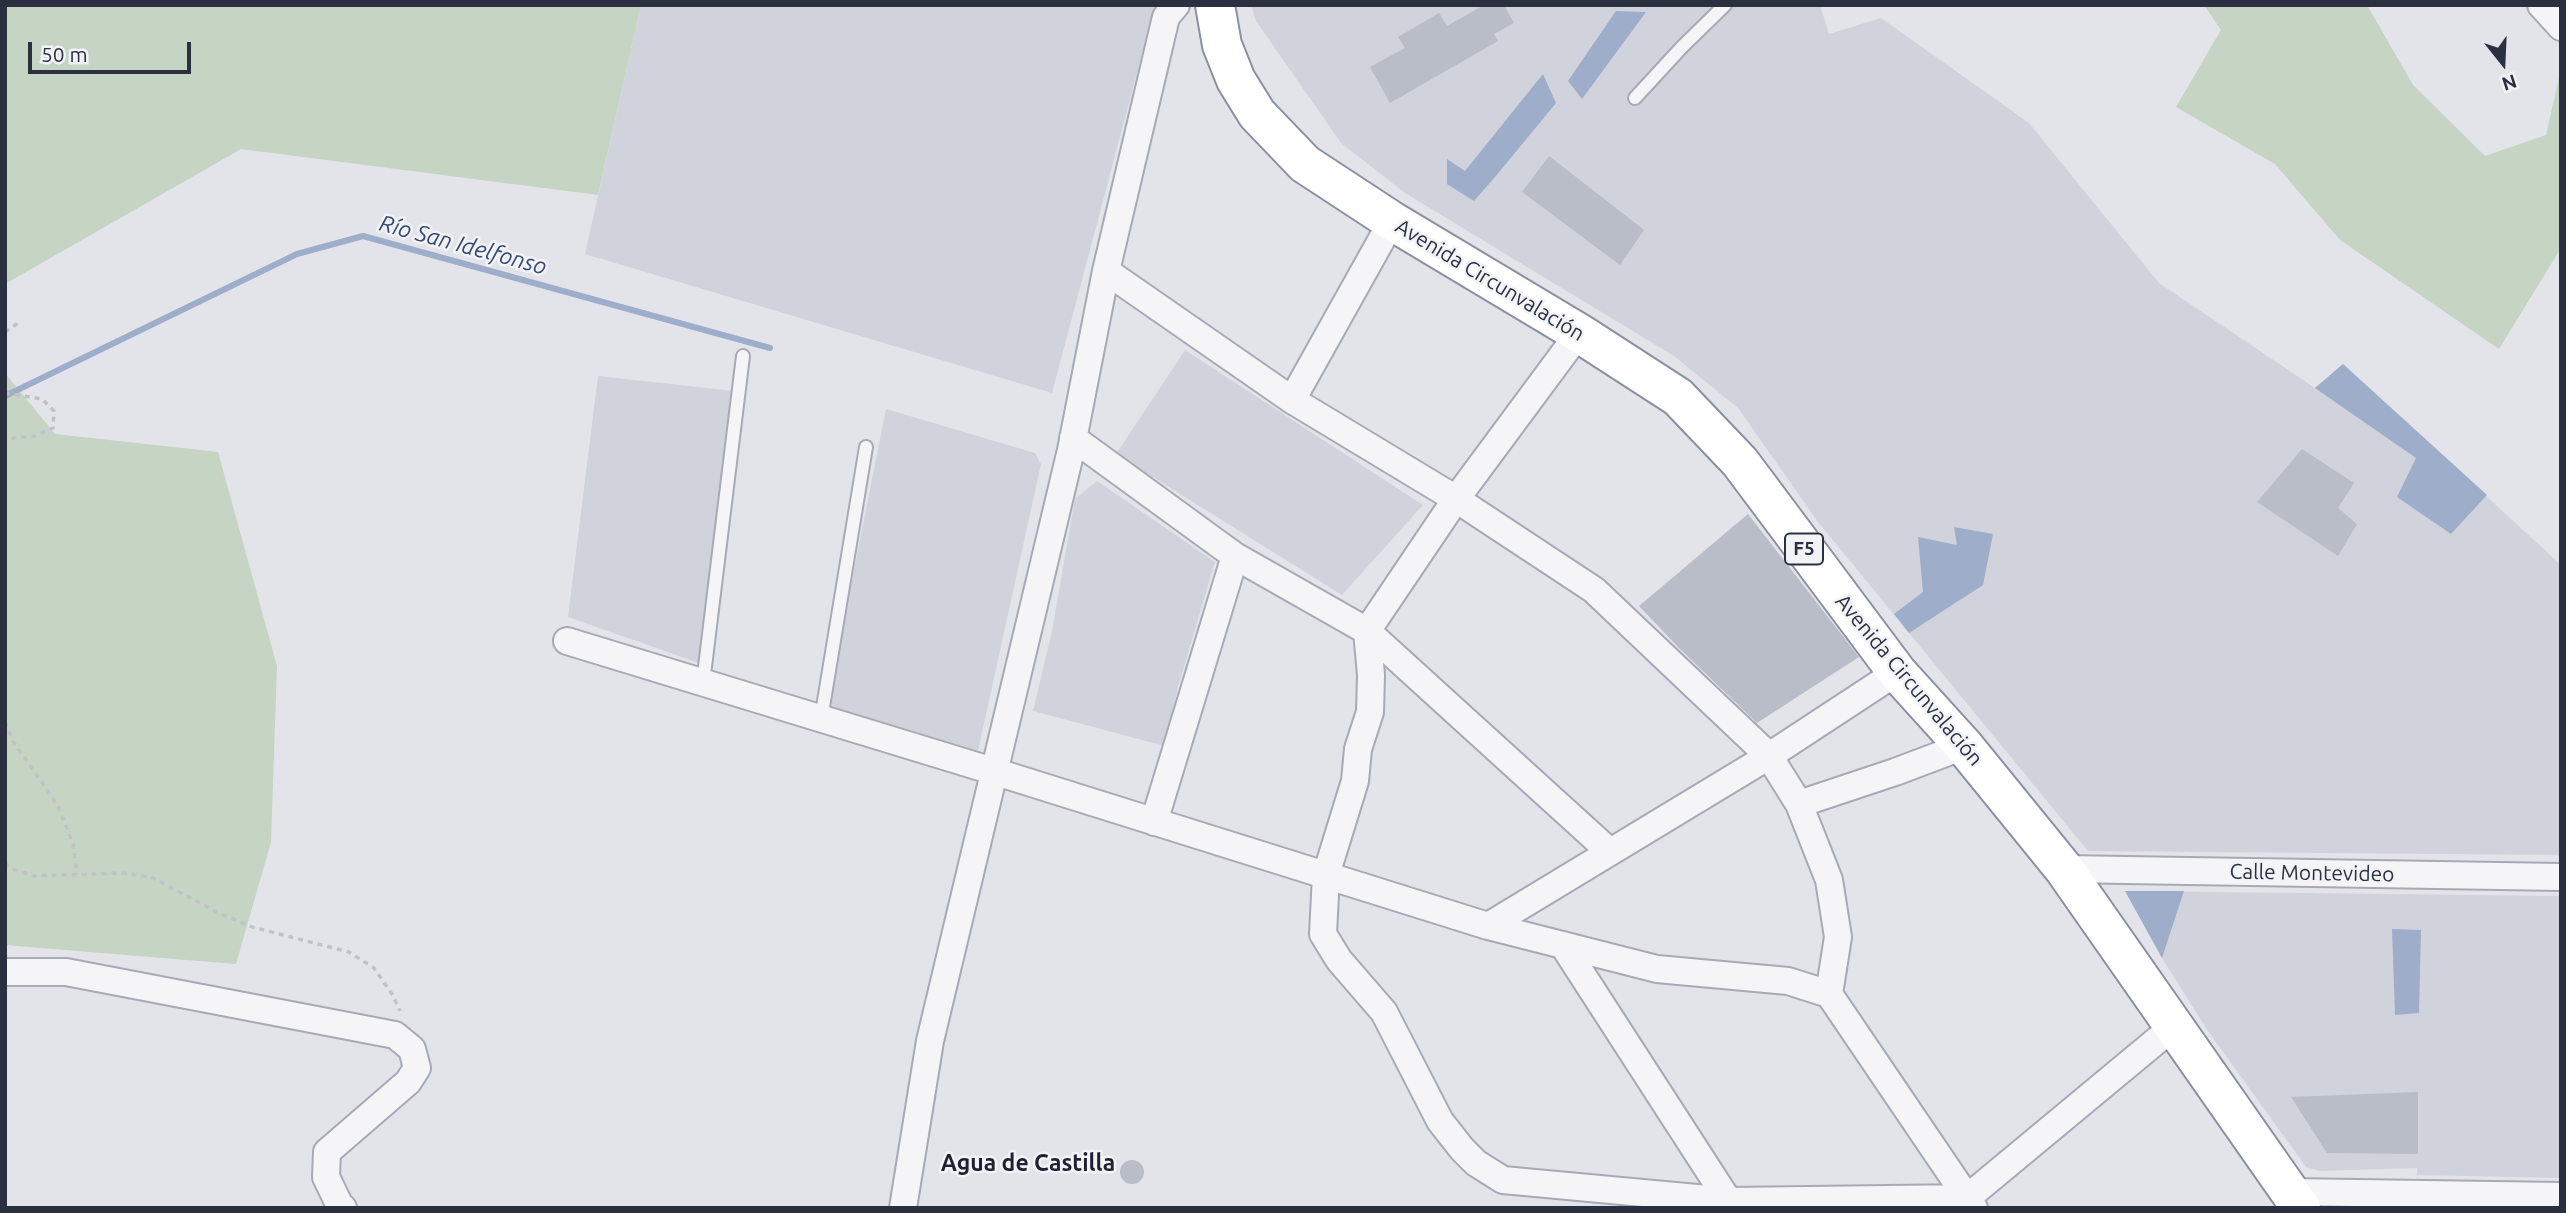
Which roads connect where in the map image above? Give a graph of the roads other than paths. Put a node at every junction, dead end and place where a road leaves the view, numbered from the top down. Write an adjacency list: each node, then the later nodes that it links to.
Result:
1 (1176, 5): 8 (street)
2 (1215, 5): 7 (highway, Avenida Circunvalación / F5)
3 (1725, 5): 6 (lane)
4 (2541, 5): 5 (street)
5 (2561, 27)
6 (1635, 98)
7 (1392, 221): 9 (highway, Avenida Circunvalación / F5); 11 (street)
8 (1107, 271): 11 (street); 12 (street)
9 (1579, 333): 14 (street); 18 (highway, Avenida Circunvalación / F5)
10 (743, 356): 19 (lane)
11 (1292, 400): 14 (street)
12 (1073, 438): 15 (street); 23 (street)
13 (866, 447): 20 (lane)
14 (1456, 499): 16 (street); 22 (street)
15 (1236, 556): 16 (street); 25 (street)
16 (1367, 631): 26 (street); 28 (street)
17 (567, 641): 19 (street)
18 (1897, 672): 21 (highway, Avenida Circunvalación / F5); 22 (street)
19 (703, 683): 20 (street)
20 (821, 719): 23 (street)
21 (1964, 746): 24 (street); 27 (highway, Avenida Circunvalación / F5)
22 (1769, 756): 24 (street); 26 (street)
23 (993, 771): 25 (street); 40 (street)
24 (1799, 804): 33 (street)
25 (1154, 822): 28 (street)
26 (1609, 851): 30 (street)
27 (2064, 869): 29 (street, Calle Montevideo); 34 (highway, Avenida Circunvalación / F5)
28 (1326, 875): 30 (street); 38 (street)
29 (2561, 877)
30 (1488, 926): 31 (street)
31 (1563, 945): 33 (street); 38 (street)
32 (5, 972): 39 (street)
33 (1829, 994): 37 (street)
34 (2173, 1027): 36 (highway, Avenida Circunvalación / F5); 37 (street)
35 (2561, 1196): 36 (street)
36 (2295, 1200)
37 (1971, 1203): 38 (street)
38 (1731, 1204)
39 (343, 1208)
40 (903, 1208)

